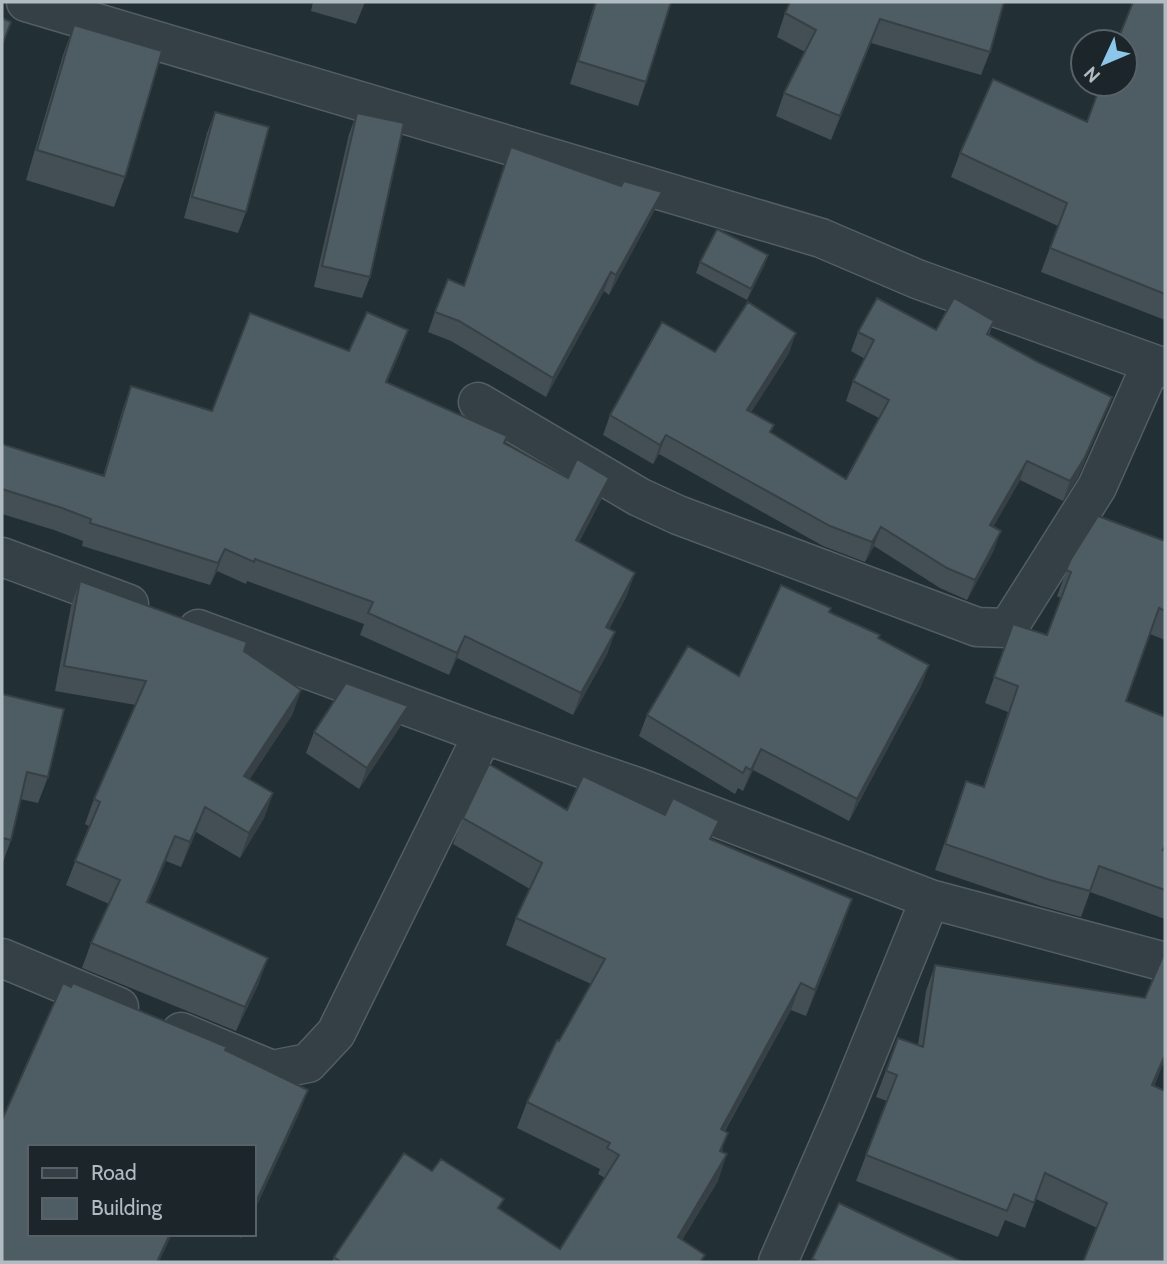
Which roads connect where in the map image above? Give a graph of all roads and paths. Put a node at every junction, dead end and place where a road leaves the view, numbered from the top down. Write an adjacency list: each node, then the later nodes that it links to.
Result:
1 (26, 2): 2 (street)
2 (1158, 367): 3 (street)
3 (478, 402)
4 (2, 557): 5 (street)
5 (483, 734): 6 (street); 7 (street)
6 (930, 899): 8 (street); 9 (street)
7 (2, 958)
8 (1165, 962)
9 (778, 1262)

